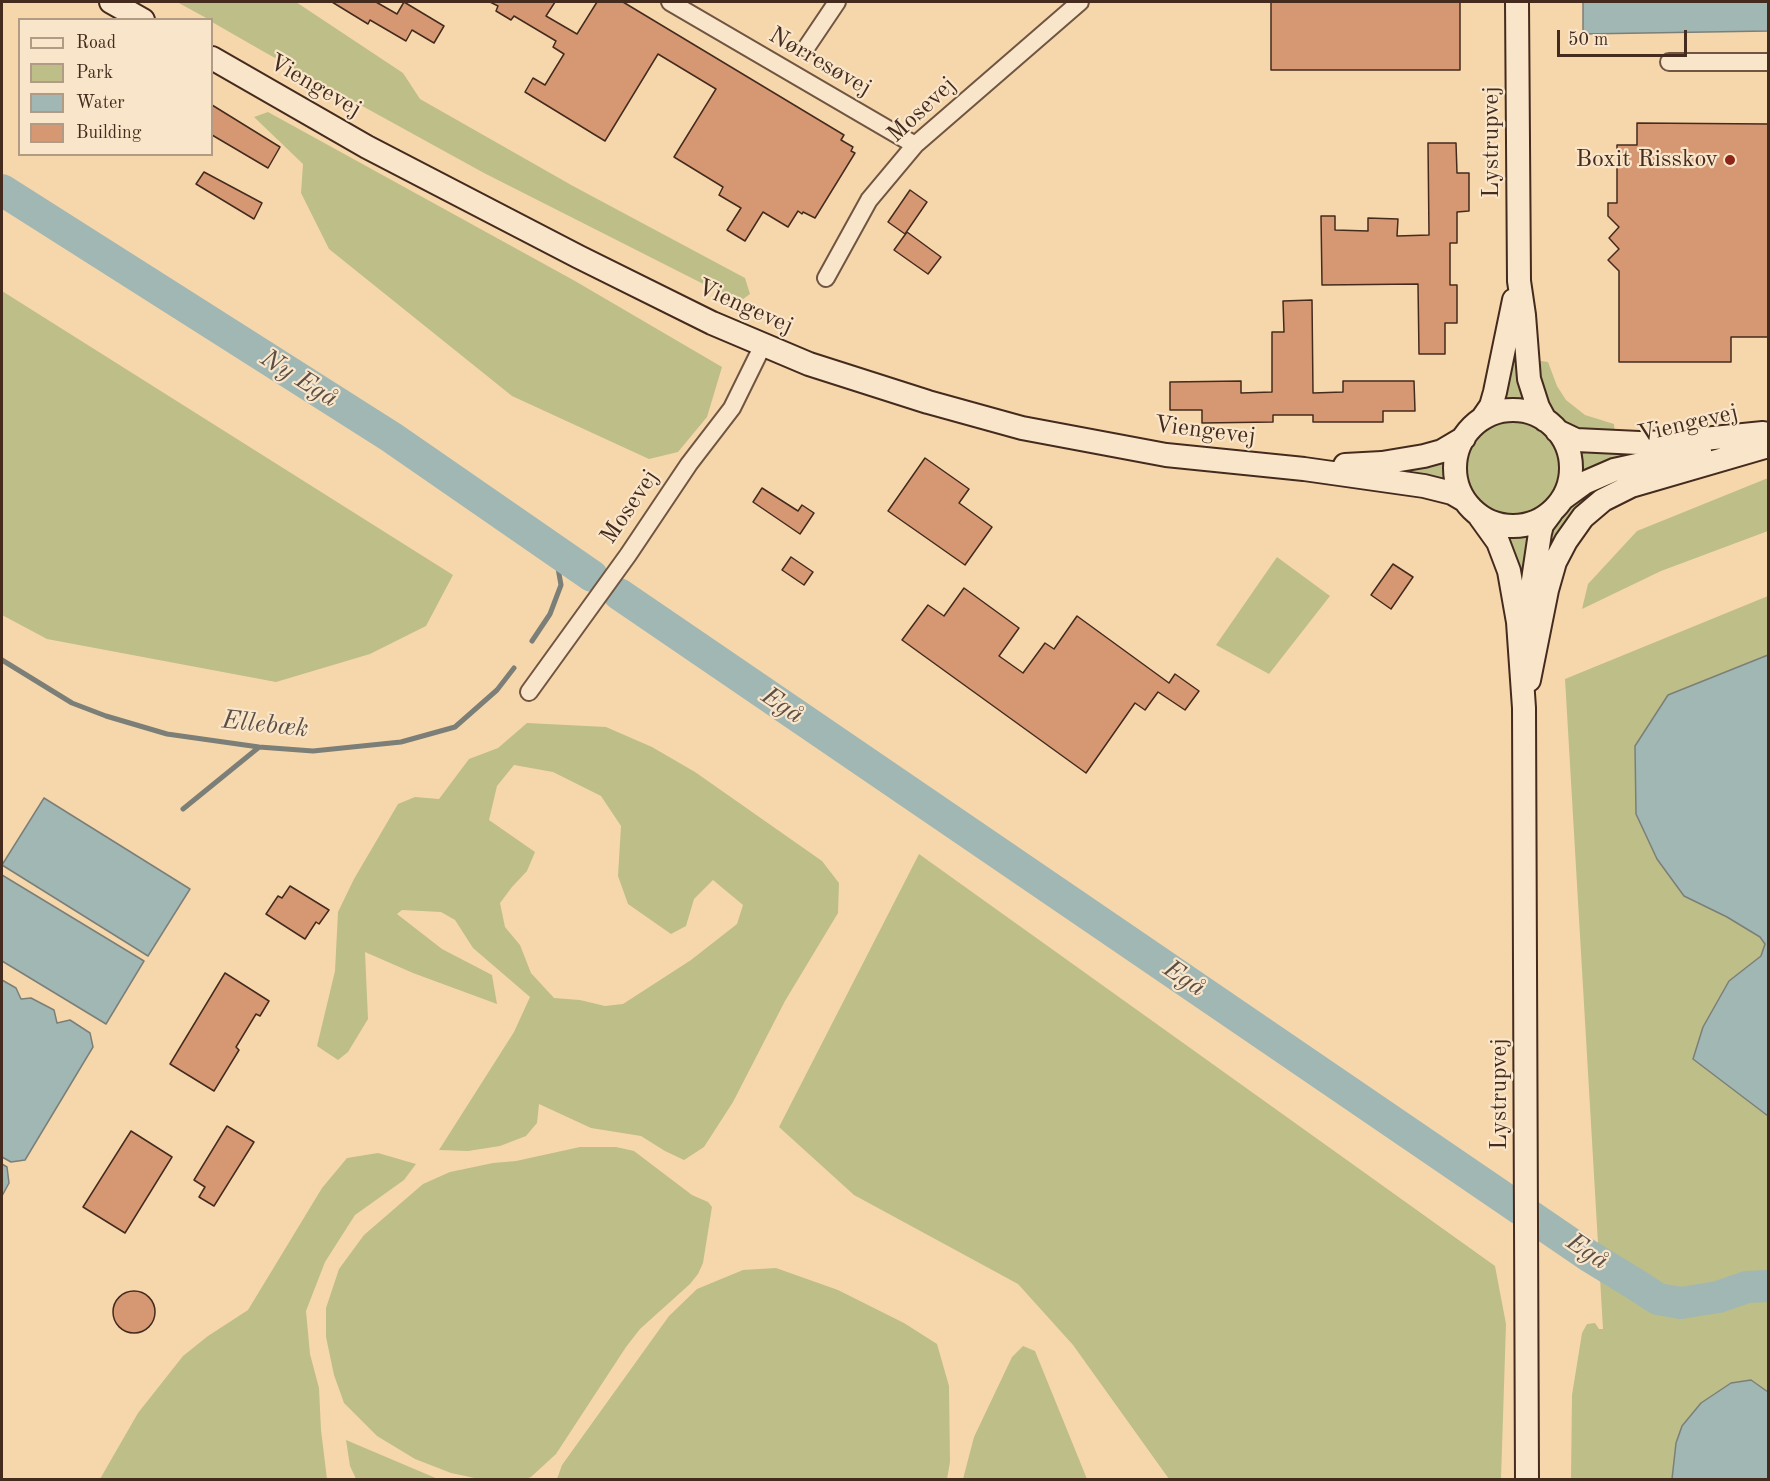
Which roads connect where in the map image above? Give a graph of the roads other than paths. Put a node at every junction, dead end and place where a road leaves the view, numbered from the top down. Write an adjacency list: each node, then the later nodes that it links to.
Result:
1 (111, 2): 6 (street)
2 (670, 2): 11 (street, Nørresøvej)
3 (837, 2): 7 (street)
4 (1080, 2): 11 (street, Mosevej)
5 (1517, 2): 13 (street, Lystrupvej)
6 (139, 18)
7 (806, 48)
8 (213, 59): 14 (street, Viengevej)
9 (1669, 62): 10 (street)
10 (1768, 62)
11 (915, 145): 12 (street, Mosevej)
12 (826, 278)
13 (1519, 281): 15 (street, Lystrupvej); 16 (street, Lystrupvej)
14 (763, 345): 19 (street, Viengevej); 24 (street, Mosevej)
15 (1482, 419): 16 (street); 18 (street)
16 (1551, 425): 17 (street, Viengevej); 21 (street)
17 (1767, 437): 21 (street, Viengevej); 23 (street)
18 (1464, 438): 19 (street, Viengevej); 20 (street)
19 (1304, 469): 20 (street, Viengevej)
20 (1464, 500): 22 (street)
21 (1556, 506): 22 (street); 23 (street, Lystrupvej)
22 (1480, 517): 25 (street, Lystrupvej)
23 (1529, 681): 25 (street, Lystrupvej)
24 (529, 692)
25 (1524, 708): 26 (street, Lystrupvej)
26 (1527, 1479)

